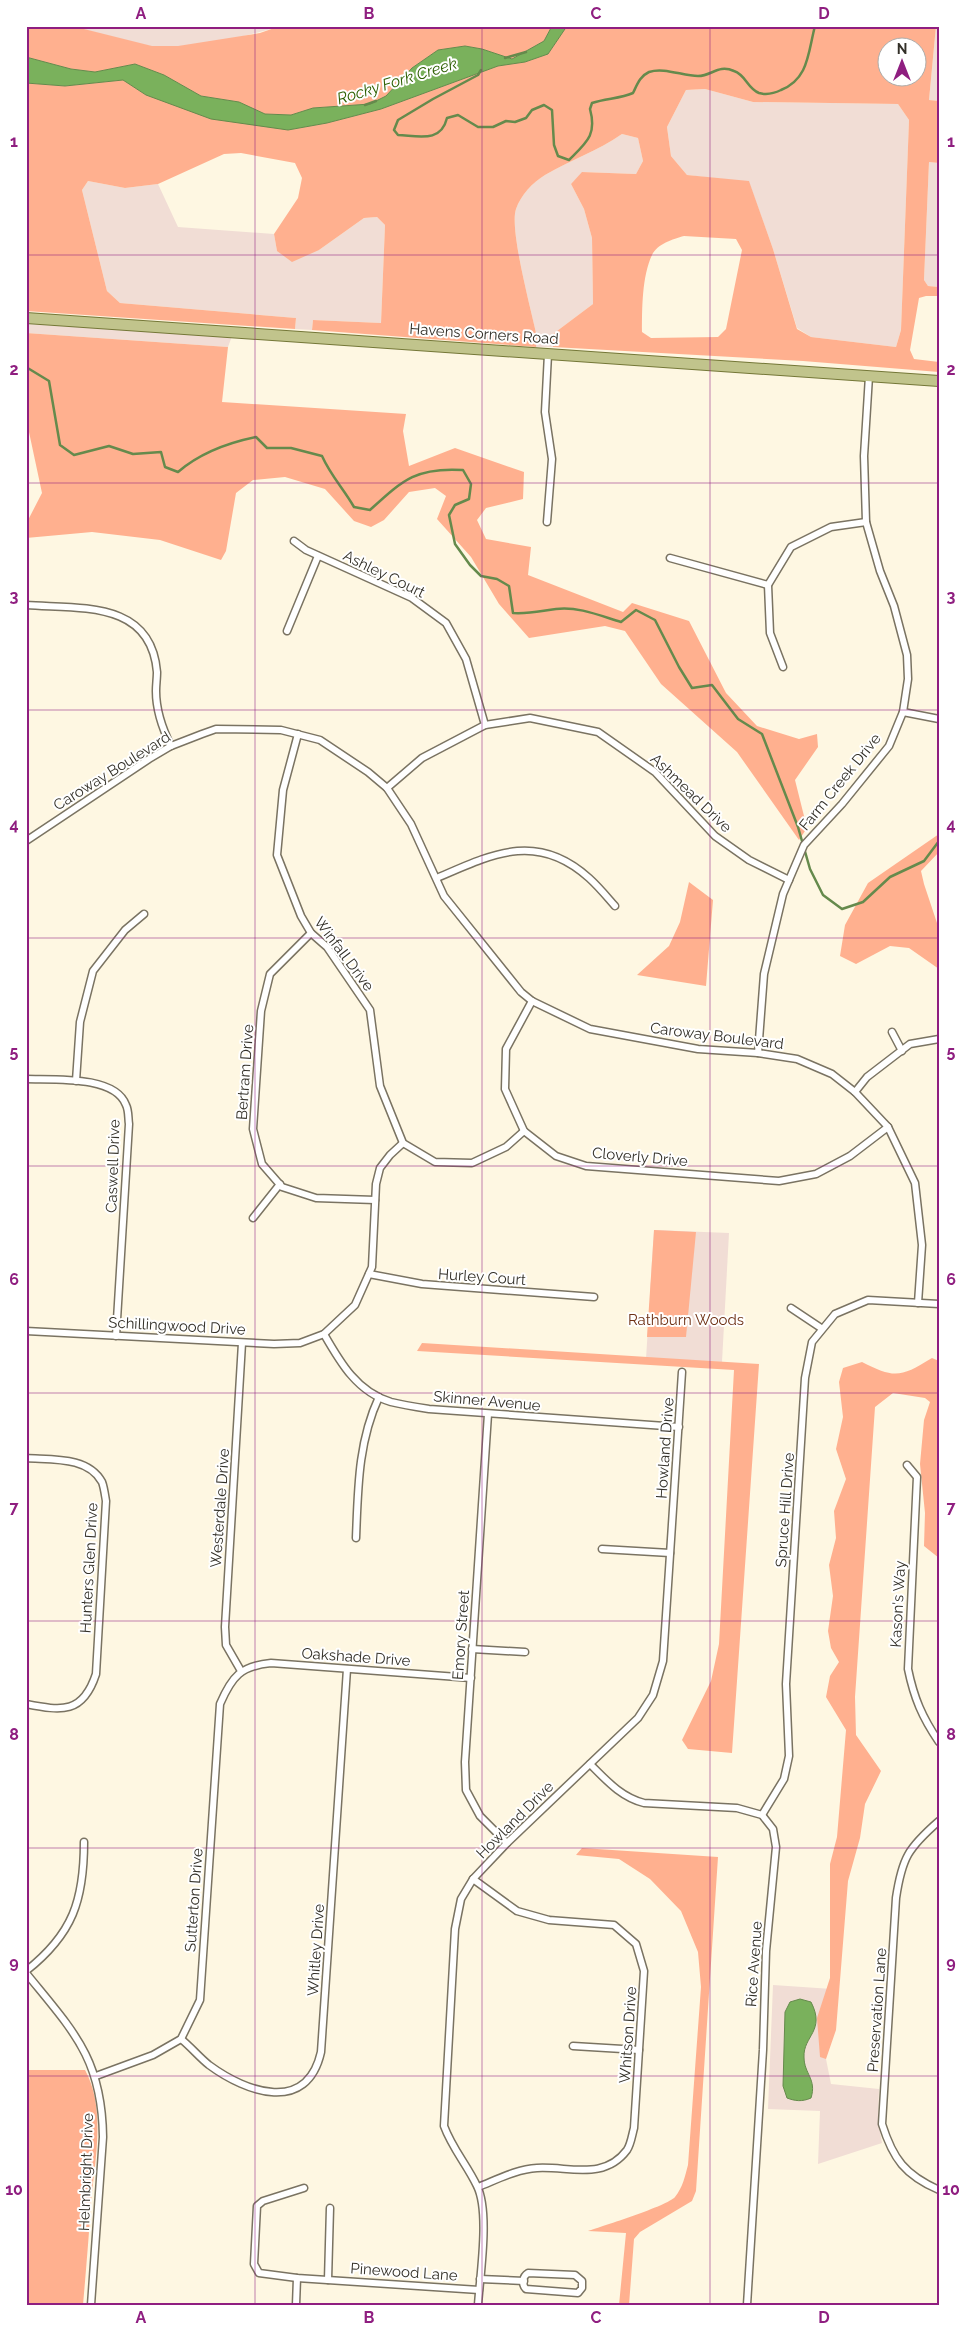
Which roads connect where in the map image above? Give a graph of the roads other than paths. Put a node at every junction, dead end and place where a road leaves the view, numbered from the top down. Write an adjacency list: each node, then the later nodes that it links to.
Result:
1 (26, 318): 2 (main road, Havens Corners Road)
2 (548, 354): 3 (main road, Havens Corners Road); 5 (street)
3 (869, 376): 4 (main road, Havens Corners Road); 6 (street, Farm Creek Drive)
4 (939, 381)
5 (547, 522)
6 (866, 522): 10 (street); 14 (street, Farm Creek Drive)
7 (294, 541): 8 (street, Ashley Court)
8 (318, 556): 12 (street); 16 (street, Ashley Court)
9 (670, 558): 10 (street)
10 (768, 585): 13 (street)
11 (26, 605): 18 (street)
12 (287, 631)
13 (783, 668)
14 (903, 712): 15 (street); 22 (street, Farm Creek Drive)
15 (939, 719)
16 (485, 725): 19 (street, Ashmead Drive); 22 (street, Ashmead Drive)
17 (298, 734): 18 (street, Caroway Boulevard); 19 (street, Caroway Boulevard); 25 (street, Winfall Drive)
18 (171, 746): 20 (street, Caroway Boulevard)
19 (387, 788): 21 (street, Caroway Boulevard)
20 (26, 840)
21 (437, 878): 23 (street); 26 (street, Caroway Boulevard)
22 (789, 880): 30 (street, Farm Creek Drive)
23 (615, 906)
24 (144, 914): 32 (street)
25 (311, 932): 36 (street, Winfall Drive); 37 (street, Bertram Drive)
26 (532, 1001): 30 (street, Caroway Boulevard); 35 (street, Cloverly Drive)
27 (892, 1032): 29 (street)
28 (939, 1039): 29 (street)
29 (902, 1051): 33 (street)
30 (758, 1053): 33 (street, Caroway Boulevard)
31 (26, 1079): 32 (street, Caswell Drive)
32 (76, 1082): 48 (street, Caswell Drive)
33 (855, 1092): 34 (street, Caroway Boulevard)
34 (888, 1127): 35 (street, Cloverly Drive); 42 (street, Caroway Boulevard)
35 (524, 1131): 36 (street)
36 (403, 1143): 38 (street)
37 (280, 1184): 38 (street, Bertram Drive); 39 (street)
38 (376, 1200): 40 (street)
39 (253, 1218)
40 (369, 1274): 41 (street, Hurley Court); 47 (street)
41 (594, 1297)
42 (918, 1303): 43 (street, Spruce Hill Drive); 45 (street, Spruce Hill Drive)
43 (939, 1304)
44 (792, 1308): 45 (street)
45 (821, 1328): 67 (street, Spruce Hill Drive)
46 (26, 1331): 48 (street, Schillingwood Drive)
47 (324, 1334): 49 (street, Schillingwood Drive); 51 (street, Skinner Avenue)
48 (116, 1336): 49 (street, Schillingwood Drive)
49 (242, 1342): 62 (street, Westerdale Drive)
50 (682, 1372): 53 (street, Howland Drive)
51 (380, 1397): 52 (street, Skinner Avenue); 56 (street)
52 (488, 1414): 53 (street, Skinner Avenue); 59 (street, Emory Street)
53 (679, 1427): 58 (street, Howland Drive)
54 (26, 1458): 64 (street, Hunters Glen Drive)
55 (907, 1465): 65 (street, Kason's Way)
56 (356, 1538)
57 (602, 1549): 58 (street)
58 (670, 1553): 66 (street, Howland Drive)
59 (472, 1649): 60 (street); 63 (street, Emory Street)
60 (525, 1652)
61 (347, 1669): 62 (street, Oakshade Drive); 63 (street, Oakshade Drive); 73 (street, Whitley Drive)
62 (241, 1671): 73 (street, Sutterton Drive)
63 (471, 1678): 70 (street, Emory Street)
64 (26, 1704)
65 (939, 1742)
66 (590, 1764): 67 (street); 70 (street, Howland Drive)
67 (762, 1815): 89 (street, Rice Avenue)
68 (939, 1821): 79 (street, Preservation Lane)
69 (84, 1842): 72 (street)
70 (507, 1843): 71 (street, Howland Drive)
71 (473, 1879): 75 (street, Whitson Drive); 77 (street, Howland Drive)
72 (26, 1972): 76 (street, Helmbright Drive)
73 (181, 2039): 76 (street)
74 (573, 2046): 75 (street)
75 (639, 2050): 77 (street, Whitson Drive)
76 (96, 2076): 86 (street, Helmbright Drive)
77 (478, 2187): 82 (street, Howland Drive)
78 (304, 2188): 81 (street, Pinewood Lane)
79 (939, 2190)
80 (330, 2208): 83 (street, Pinewood Lane)
81 (297, 2278): 83 (street, Pinewood Lane); 87 (street)
82 (480, 2279): 84 (street); 85 (street, Howland Drive)
83 (328, 2280): 85 (street, Pinewood Lane)
84 (524, 2281): 84 (street)
85 (479, 2290): 88 (street, Howland Drive)
86 (91, 2305)
87 (296, 2305)
88 (478, 2305)
89 (747, 2305)

